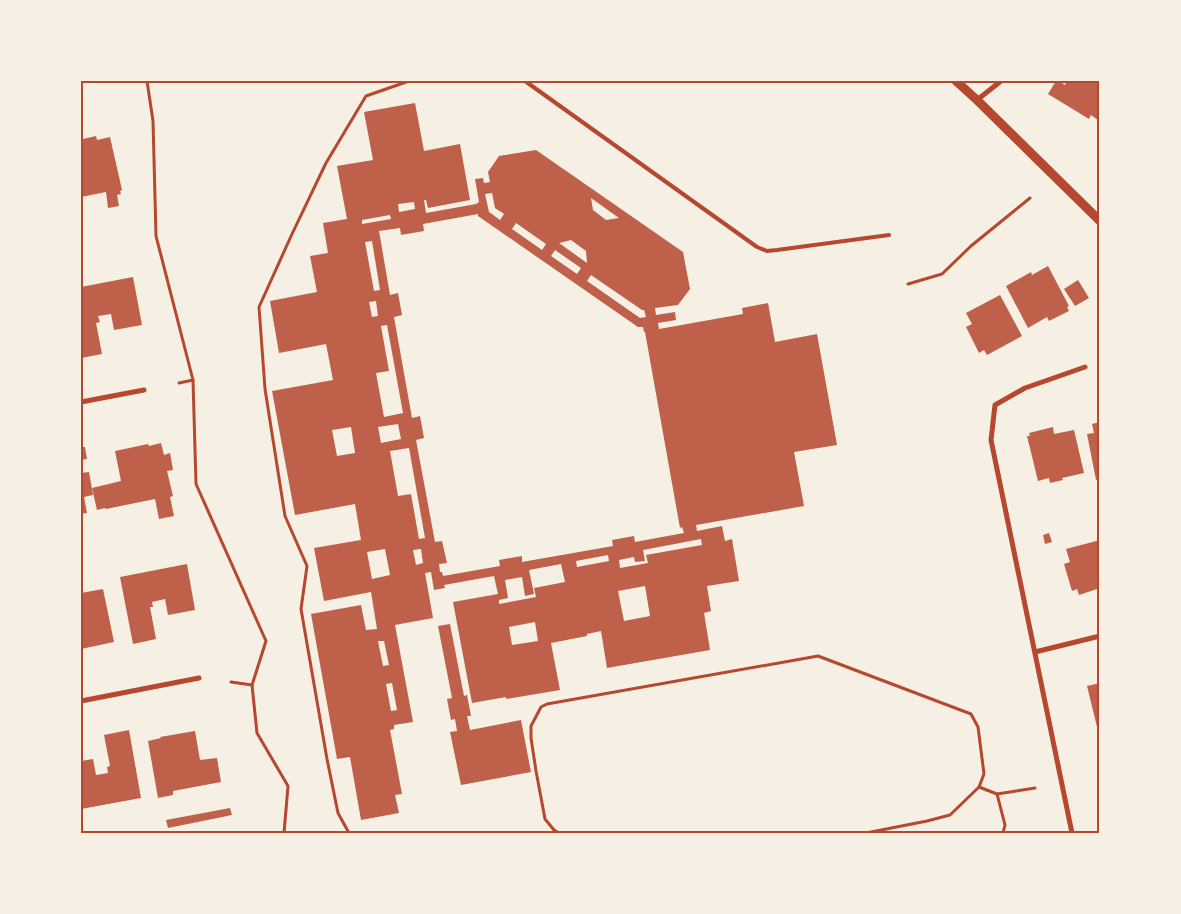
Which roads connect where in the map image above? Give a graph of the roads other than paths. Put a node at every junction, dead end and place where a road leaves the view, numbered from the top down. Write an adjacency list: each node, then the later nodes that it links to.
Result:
1 (525, 81): 6 (lane)
2 (956, 81): 4 (street)
3 (1001, 81): 4 (street)
4 (977, 100): 5 (street)
5 (1100, 221)
6 (889, 235)
7 (1086, 367): 11 (street)
8 (144, 390): 9 (street)
9 (81, 402)
10 (1100, 636): 11 (street)
11 (1035, 652): 14 (street)
12 (199, 678): 13 (street)
13 (81, 701)
14 (1072, 833)

